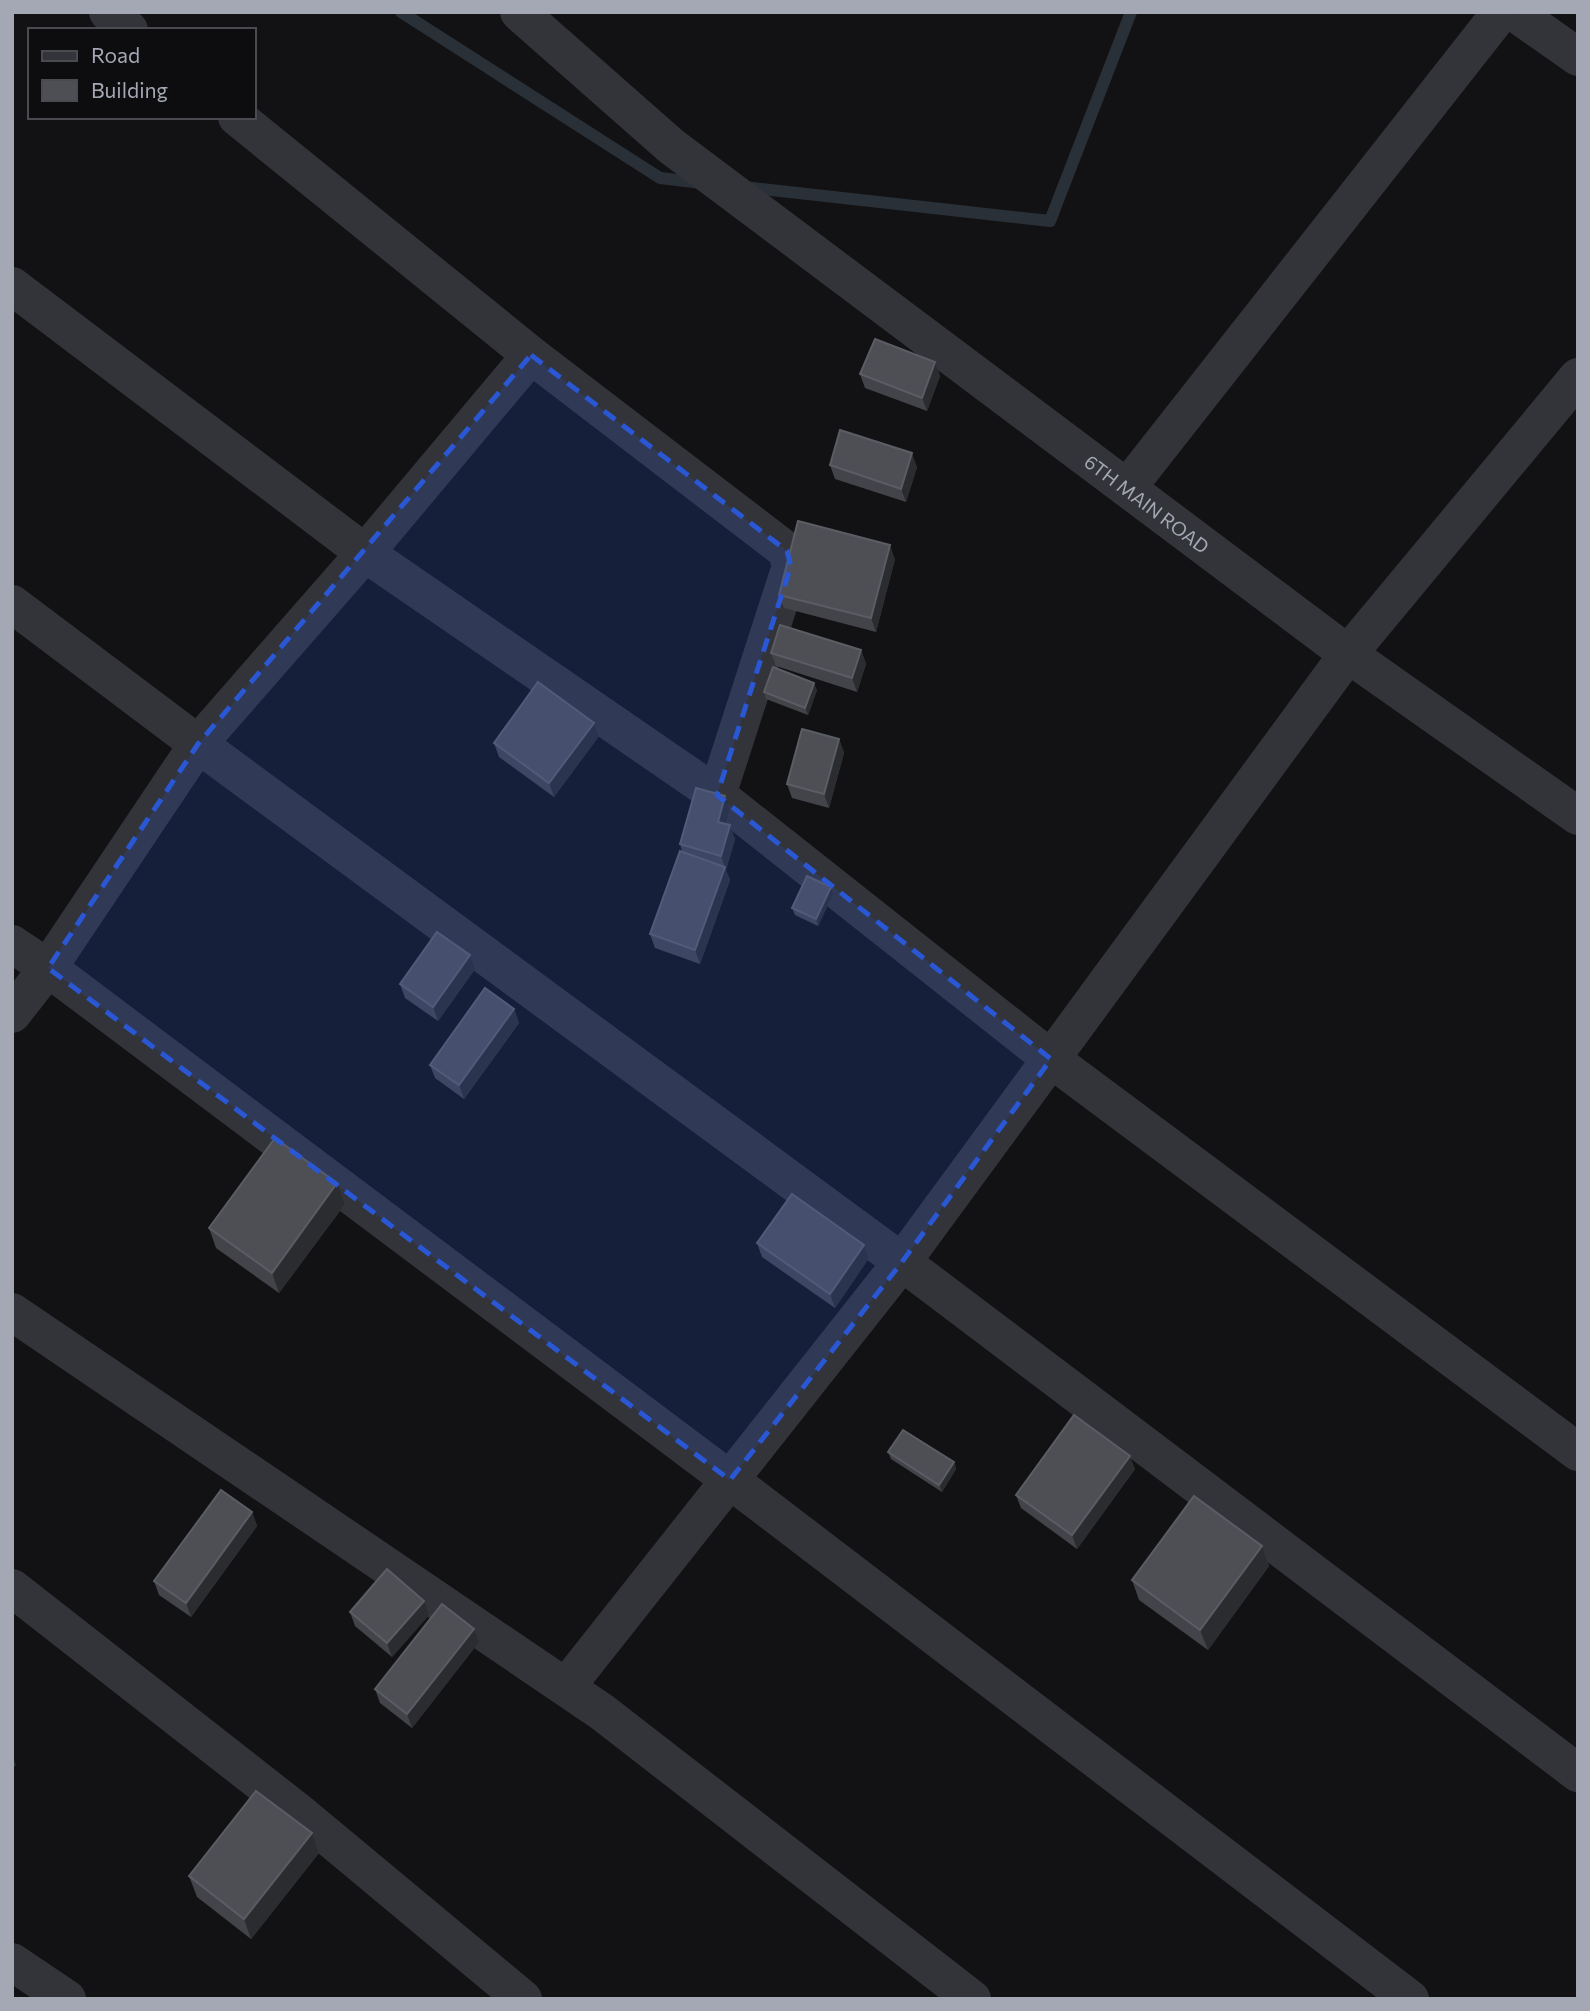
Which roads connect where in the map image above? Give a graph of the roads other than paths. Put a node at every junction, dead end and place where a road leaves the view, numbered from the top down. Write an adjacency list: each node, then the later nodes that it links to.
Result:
1 (108, 12): 5 (street)
2 (519, 12): 11 (street, 6TH MAIN ROAD)
3 (1501, 12): 11 (street)
4 (1514, 12): 6 (street)
5 (127, 28)
6 (1578, 57)
7 (239, 119): 9 (street)
8 (12, 286): 12 (street)
9 (531, 355): 12 (street); 16 (street)
10 (1573, 394): 14 (street)
11 (1127, 488): 14 (street, 6TH MAIN ROAD)
12 (365, 553): 15 (street); 16 (street)
13 (12, 604): 15 (street)
14 (1348, 654): 17 (street, 6TH MAIN ROAD); 21 (street)
15 (198, 744): 19 (street); 22 (street)
16 (716, 796): 21 (street)
17 (1578, 816)
18 (12, 944): 19 (street)
19 (48, 968): 20 (street); 25 (street)
20 (12, 1014)
21 (1051, 1059): 22 (street); 24 (street)
22 (902, 1262): 25 (street); 28 (street)
23 (12, 1312): 27 (street)
24 (1578, 1452)
25 (730, 1480): 27 (street); 33 (street)
26 (12, 1588): 31 (street)
27 (566, 1687): 32 (street)
28 (1578, 1773)
29 (12, 1962): 30 (street)
30 (67, 1999)
31 (523, 1999)
32 (972, 1999)
33 (1410, 1999)

